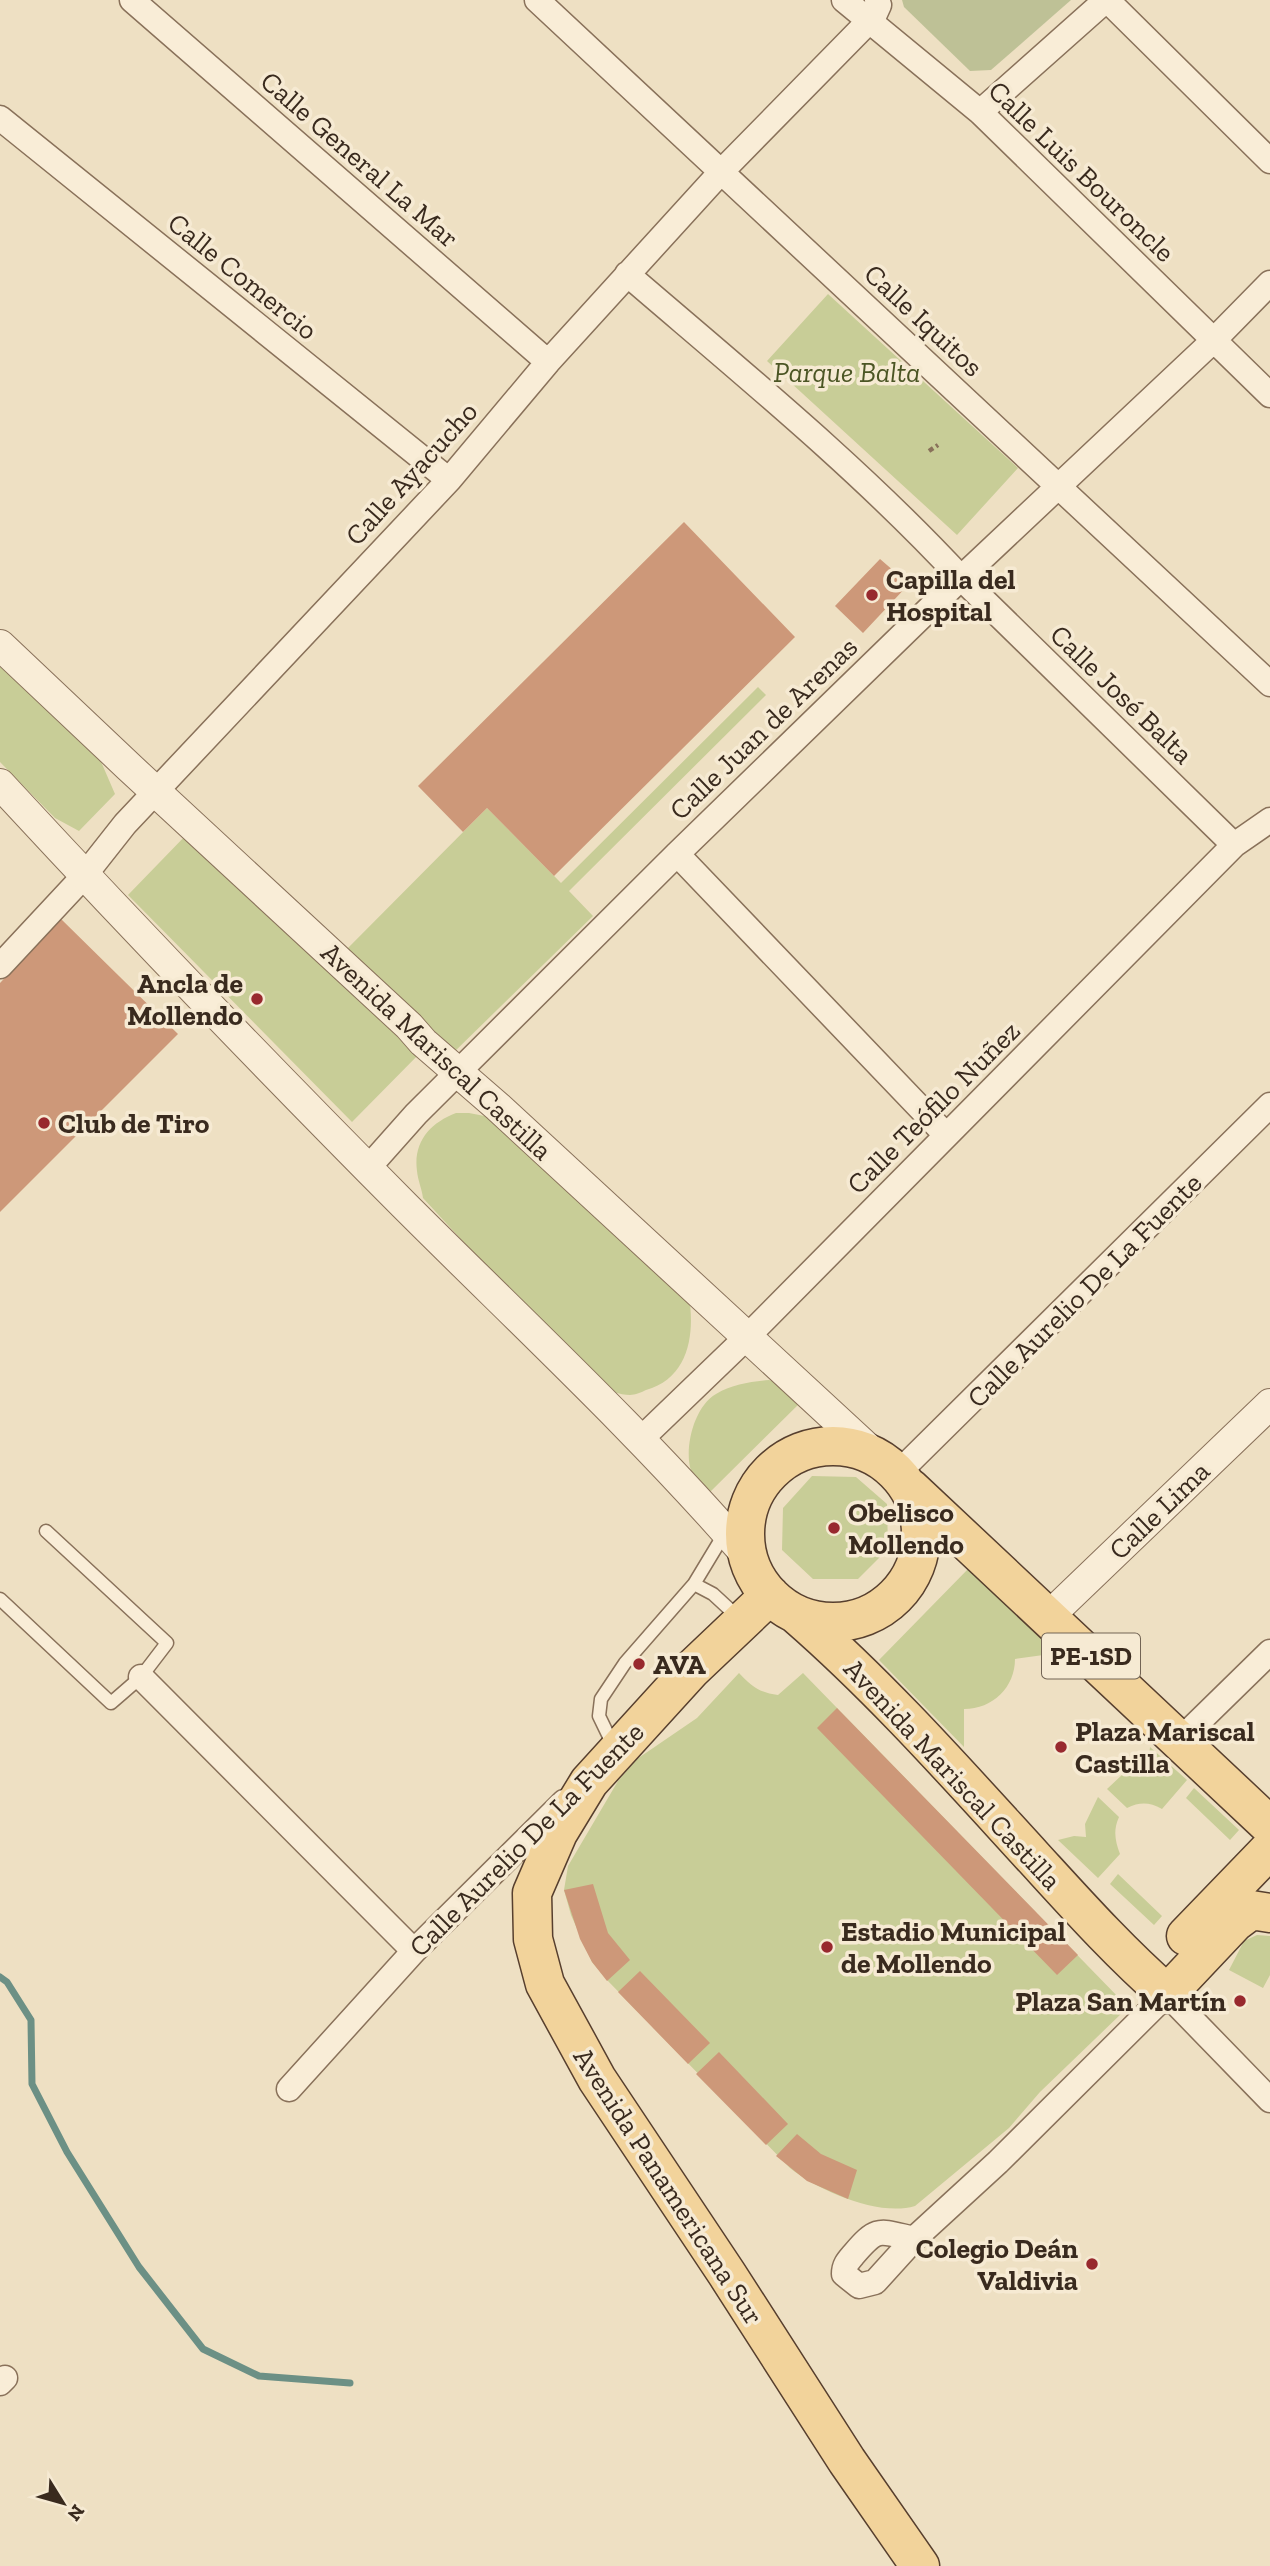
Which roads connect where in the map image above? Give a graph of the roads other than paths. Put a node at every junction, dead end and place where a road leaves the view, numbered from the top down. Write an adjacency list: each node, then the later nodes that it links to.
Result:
1 (132, 0): 13 (street, Calle General La Mar)
2 (537, 0): 9 (street, Calle Iquitos)
3 (844, 0): 5 (street, Calle Luis Bouroncle)
4 (1107, 0): 6 (street); 8 (street)
5 (873, 11): 6 (street, Calle Luis Bouroncle); 9 (street, Calle Ayacucho)
6 (980, 112): 12 (street, Calle Luis Bouroncle)
7 (0, 118): 15 (street, Calle Comercio)
8 (1270, 160)
9 (721, 172): 10 (street, Calle Ayacucho); 16 (street, Calle Iquitos)
10 (627, 274): 13 (street, Calle Ayacucho); 17 (street, Calle José Balta)
11 (1270, 283): 12 (street, Calle Juan de Arenas)
12 (1214, 340): 14 (street, Calle Luis Bouroncle); 16 (street, Calle Juan de Arenas)
13 (548, 362): 15 (street, Calle Ayacucho)
14 (1270, 395)
15 (449, 480): 21 (street, Calle Ayacucho)
16 (1058, 486): 17 (street, Calle Juan de Arenas); 19 (street, Calle Iquitos)
17 (961, 579): 23 (street, Calle José Balta); 24 (street, Calle Juan de Arenas)
18 (0, 645): 21 (street, Avenida Mariscal Castilla)
19 (1270, 684)
20 (0, 784): 25 (street)
21 (156, 792): 25 (street, Calle Ayacucho); 27 (street, Avenida Mariscal Castilla)
22 (1268, 826): 23 (street, Calle Teófilo Nuñez)
23 (1234, 845): 29 (street, Calle Teófilo Nuñez)
24 (677, 854): 27 (street, Calle Juan de Arenas); 29 (street)
25 (84, 876): 26 (street, Calle Ayacucho); 30 (street)
26 (0, 966)
27 (459, 1074): 30 (street, Calle Juan de Arenas); 31 (street, Avenida Mariscal Castilla)
28 (1270, 1105): 34 (street, Calle Aurelio De La Fuente)
29 (946, 1135): 31 (street, Calle Teófilo Nuñez)
30 (368, 1168): 33 (street)
31 (747, 1337): 33 (street, Calle Teófilo Nuñez); 34 (street, Avenida Mariscal Castilla)
32 (1270, 1404): 40 (street, Calle Lima)
33 (641, 1439): 36 (street)
34 (894, 1472): 36 (main road); 39 (main road); 40 (main road, Avenida Mariscal Castilla / PE-1SD)
35 (46, 1531): 43 (lane)
36 (737, 1544): 37 (lane); 39 (main road)
37 (694, 1584): 41 (lane); 45 (lane)
38 (0, 1599): 43 (lane)
39 (784, 1605): 41 (main road, Calle Aurelio De La Fuente); 51 (main road, Avenida Mariscal Castilla)
40 (1048, 1617): 44 (main road, Avenida Mariscal Castilla / PE-1SD)
41 (743, 1621): 45 (main road, Calle Aurelio De La Fuente)
42 (1270, 1652): 44 (street)
43 (141, 1677): 50 (street)
44 (1180, 1740): 47 (main road, Avenida Mariscal Castilla / PE-1SD)
45 (616, 1752): 46 (main road, Calle Aurelio De La Fuente)
46 (589, 1782): 50 (street, Calle Aurelio De La Fuente); 55 (main road, Avenida Panamericana Sur)
47 (1270, 1826)
48 (1270, 1849): 51 (main road)
49 (1264, 1905): 51 (main road)
50 (414, 1951): 52 (street, Calle Aurelio De La Fuente)
51 (1157, 1985): 53 (street); 54 (street)
52 (289, 2089)
53 (1270, 2100)
54 (914, 2239)
55 (920, 2566)

